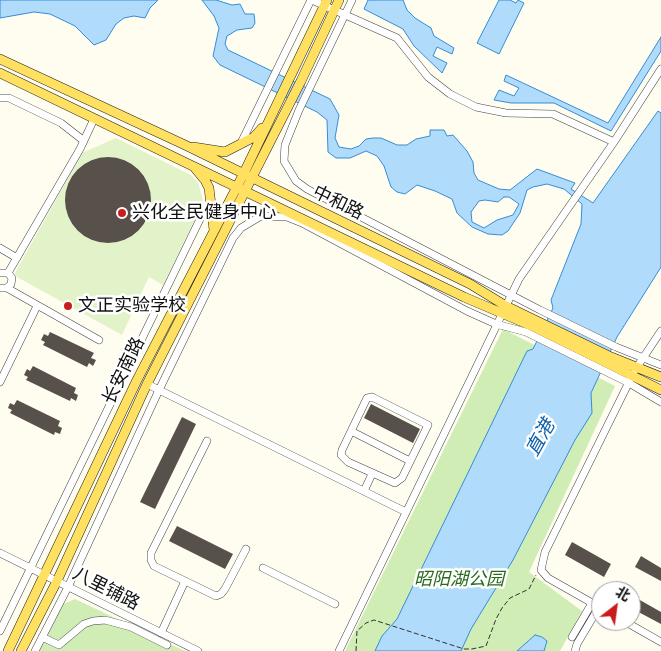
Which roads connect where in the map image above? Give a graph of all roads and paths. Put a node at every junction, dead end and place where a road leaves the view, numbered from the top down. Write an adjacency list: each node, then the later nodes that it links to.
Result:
1 (312, 0): 4 (street); 15 (street)
2 (339, 0): 5 (main road, 长安南路)
3 (352, 0): 6 (street)
4 (325, 3): 5 (street); 12 (main road, 长安南路)
5 (334, 9): 6 (street); 18 (main road, 长安南路)
6 (345, 15): 14 (street); 27 (street)
7 (0, 59): 16 (main road, 中和路)
8 (661, 69): 14 (street)
9 (0, 73): 11 (main road, 中和路)
10 (0, 98): 13 (street)
11 (94, 119): 13 (street); 17 (main road, 中和路)
12 (270, 119): 15 (main road); 18 (main road, 长安南路)
13 (84, 141): 23 (street)
14 (614, 142): 27 (street)
15 (240, 144): 16 (main road)
16 (185, 145): 18 (main road, 中和路)
17 (189, 163): 19 (main road, 中和路); 21 (main road)
18 (247, 177): 19 (main road, 长安南路); 29 (main road, 中和路)
19 (241, 188): 21 (main road, 长安南路); 29 (main road, 中和路); 39 (main road, 长安南路)
20 (202, 216): 51 (street)
21 (214, 231): 54 (main road, 长安南路)
22 (0, 248): 23 (street)
23 (17, 258): 25 (street)
24 (0, 273): 25 (street)
25 (8, 273): 26 (street)
26 (4, 288): 28 (street)
27 (511, 293): 29 (street); 34 (street)
28 (37, 306): 33 (street); 38 (street)
29 (504, 309): 30 (street); 31 (main road, 中和路)
30 (496, 324): 31 (street); 40 (street); 48 (street)
31 (531, 326): 36 (main road, 中和路)
32 (661, 331): 34 (street)
33 (100, 340)
34 (644, 357): 35 (street); 36 (street)
35 (661, 365)
36 (633, 375): 37 (main road, 中和路); 41 (main road, 中和路); 42 (street); 53 (street)
37 (661, 378)
38 (0, 382)
39 (148, 384): 40 (street); 55 (main road, 长安南路)
40 (159, 390): 47 (street); 57 (street)
41 (661, 390)
42 (661, 402)
43 (351, 431): 45 (street); 45 (street); 46 (street)
44 (207, 441): 56 (street)
45 (410, 461): 46 (street)
46 (372, 474): 47 (street)
47 (364, 491): 48 (street)
48 (406, 512): 76 (street)
49 (246, 548): 56 (street)
50 (0, 553): 51 (street, 八里铺路)
51 (30, 568): 54 (street, 八里铺路); 64 (street)
52 (263, 568): 59 (street)
53 (540, 570): 58 (street); 77 (path)
54 (46, 575): 55 (street, 八里铺路); 72 (main road, 长安南路)
55 (57, 581): 57 (street, 八里铺路); 73 (main road, 长安南路)
56 (185, 581): 67 (street)
57 (68, 587): 61 (street, 八里铺路); 68 (street)
58 (591, 603)
59 (335, 604)
60 (591, 613): 69 (street)
61 (126, 616): 63 (street); 67 (street, 八里铺路)
62 (591, 617): 78 (street)
63 (122, 624): 66 (street); 68 (street); 71 (street)
64 (0, 631)
65 (641, 631): 70 (street)
66 (118, 632)
67 (161, 633): 75 (street, 八里铺路)
68 (42, 637): 74 (street)
69 (572, 637)
70 (661, 642)
71 (167, 645)
72 (8, 651)
73 (21, 651)
74 (35, 651)
75 (198, 651)
76 (339, 651)
77 (356, 651)
78 (575, 651)

